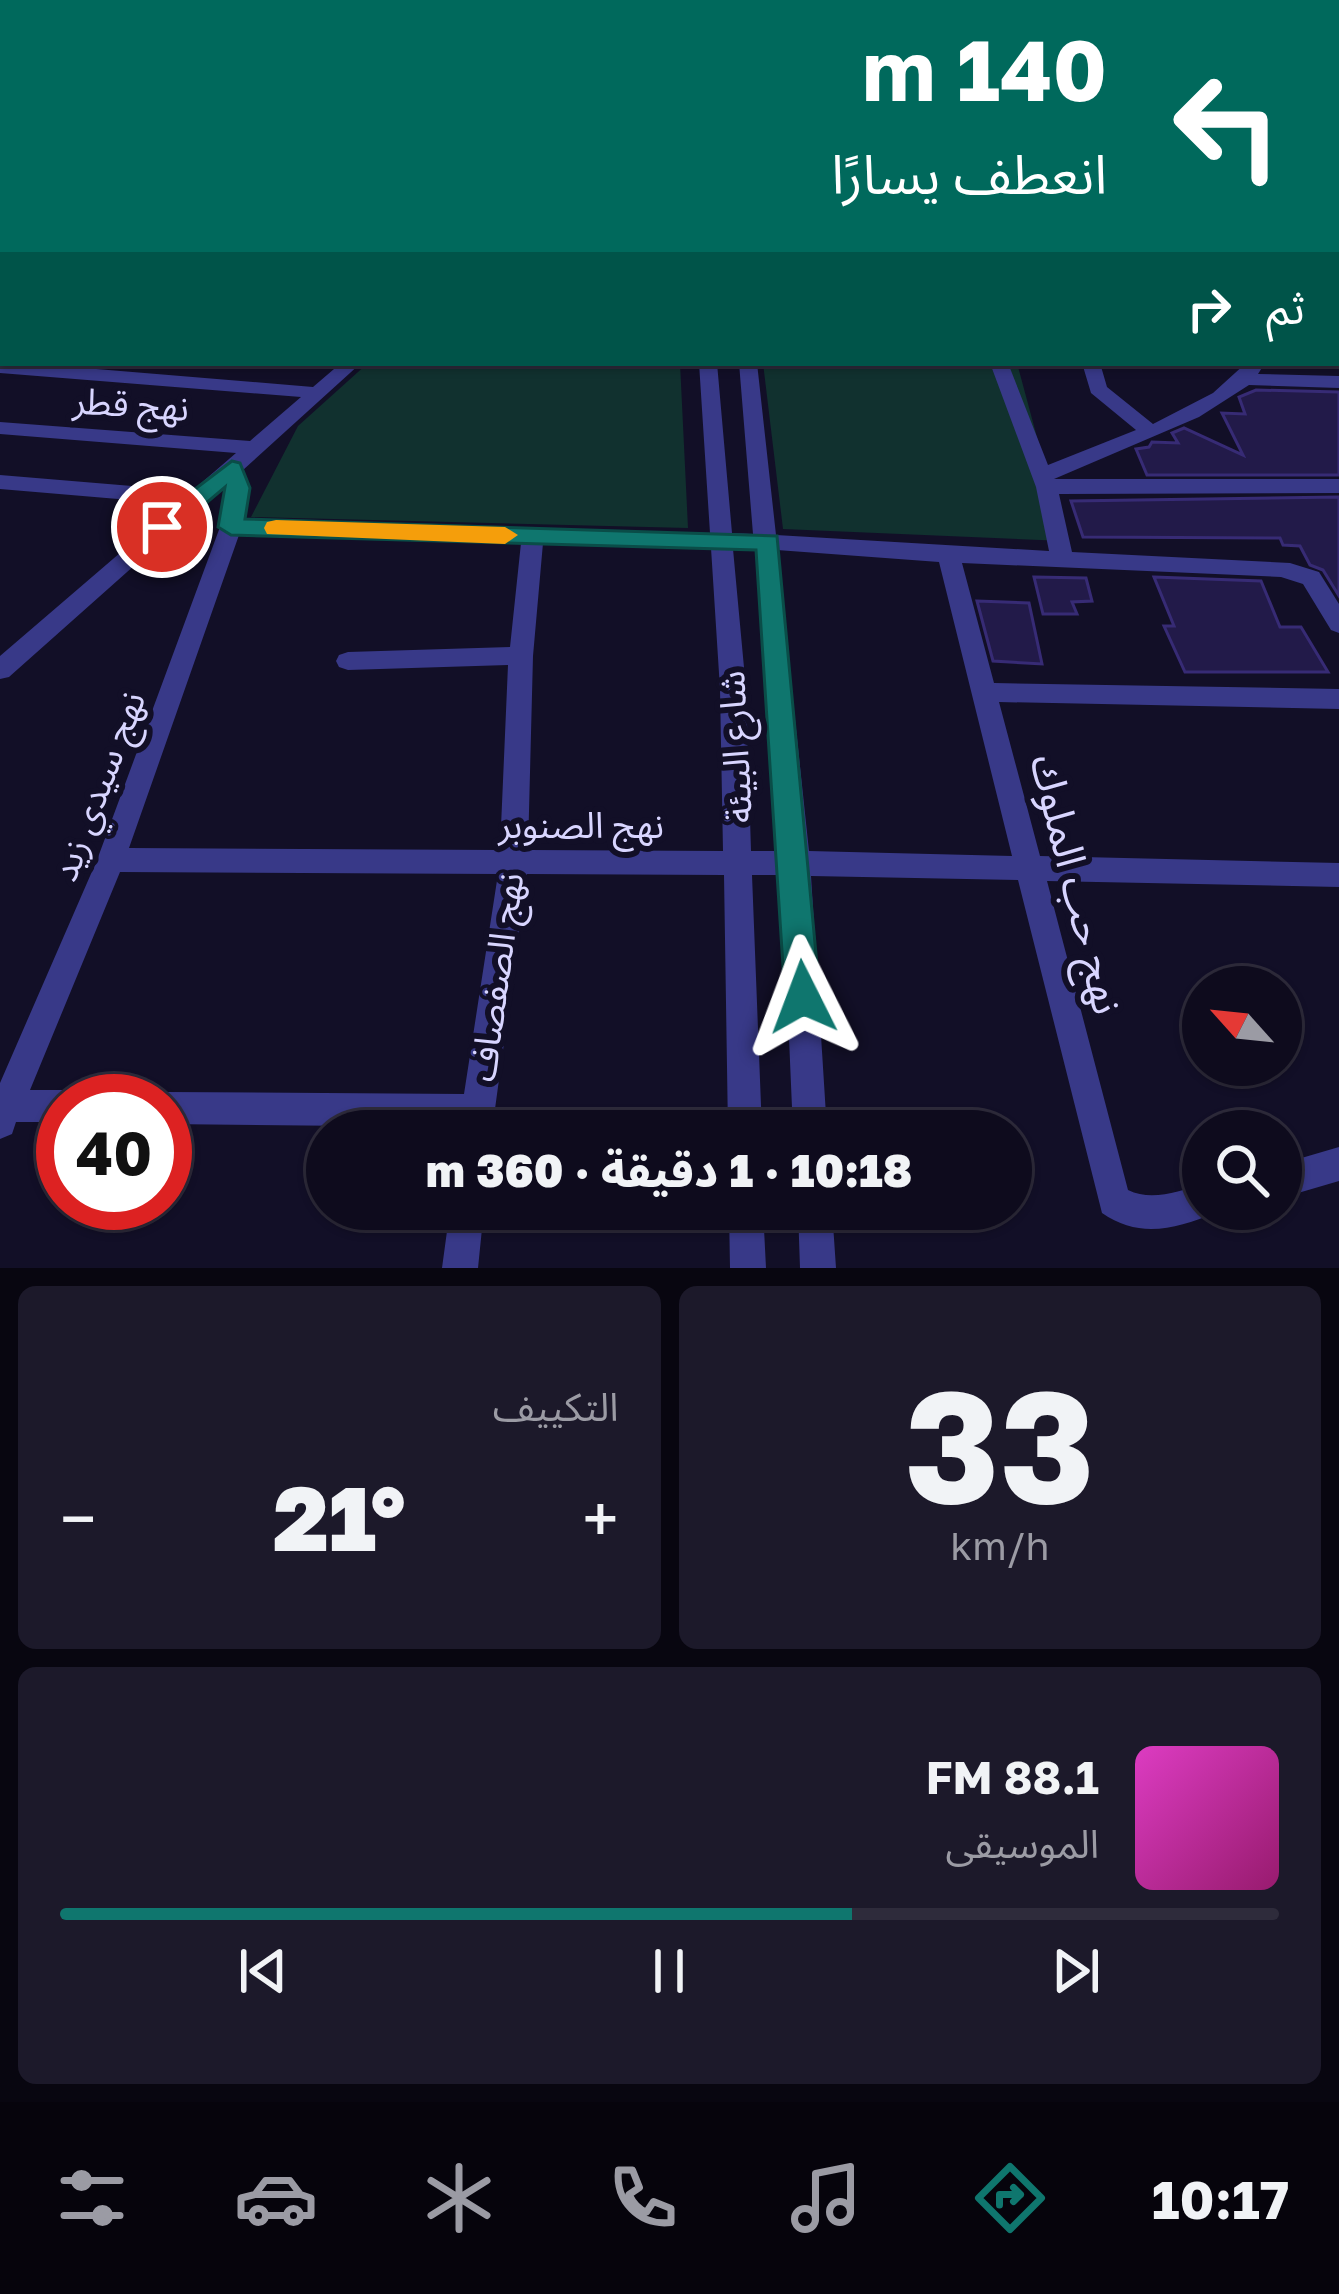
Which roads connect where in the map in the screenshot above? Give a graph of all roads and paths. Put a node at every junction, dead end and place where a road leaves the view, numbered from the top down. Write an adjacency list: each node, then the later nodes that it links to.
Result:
1 (349, 366): 10 (street)
2 (708, 366): 21 (street, شارع البيئة)
3 (748, 366): 22 (street, شارع البيئة)
4 (1000, 366): 16 (street)
5 (1092, 366): 12 (street)
6 (0, 367): 7 (street)
7 (120, 370): 10 (street)
8 (1252, 371): 9 (street); 12 (street)
9 (1339, 382)
10 (318, 394): 13 (street)
11 (0, 428): 13 (street, نهج قطر)
12 (1148, 430): 16 (street)
13 (257, 448): 14 (street)
14 (232, 469): 18 (street); 19 (street, نهج سيدي زيد)
15 (0, 482): 18 (street)
16 (1044, 482): 17 (street); 24 (street)
17 (1339, 486)
18 (195, 498): 27 (street)
19 (231, 527): 20 (street); 33 (street, نهج سيدي زيد)
20 (533, 536): 21 (street); 28 (street, نهج الصفصاف)
21 (719, 542): 22 (street); 36 (street, شارع البيئة)
22 (768, 542): 23 (street); 35 (street, شارع البيئة)
23 (950, 555): 24 (street); 31 (street, نهج حب الملوك)
24 (1062, 559): 25 (street)
25 (1339, 624)
26 (0, 640): 27 (street)
27 (29, 643): 30 (street)
28 (521, 656): 29 (street); 34 (street, نهج الصفصاف)
29 (348, 661)
30 (0, 670)
31 (986, 692): 32 (street); 37 (street, نهج حب الملوك)
32 (1339, 699)
33 (111, 860): 34 (street, نهج الصنوبر); 44 (street, نهج سيدي زيد)
34 (514, 863): 36 (street, نهج الصنوبر); 41 (street, نهج الصفصاف)
35 (796, 863): 36 (street, نهج الصنوبر); 37 (street, نهج الصنوبر); 43 (street, شارع البيئة)
36 (740, 865): 42 (street, شارع البيئة)
37 (1033, 871): 38 (street, نهج الصنوبر); 48 (street, نهج حب الملوك)
38 (1339, 875)
39 (192, 1109): 45 (street)
40 (36, 1110): 44 (street)
41 (478, 1110)
42 (745, 1110)
43 (809, 1110)
44 (3, 1114)
45 (306, 1114)
46 (1339, 1164): 47 (street)
47 (1302, 1175)
48 (1182, 1206)
49 (464, 1230): 52 (street)
50 (747, 1230): 53 (street)
51 (815, 1230): 54 (street)
52 (460, 1268)
53 (748, 1268)
54 (818, 1268)

